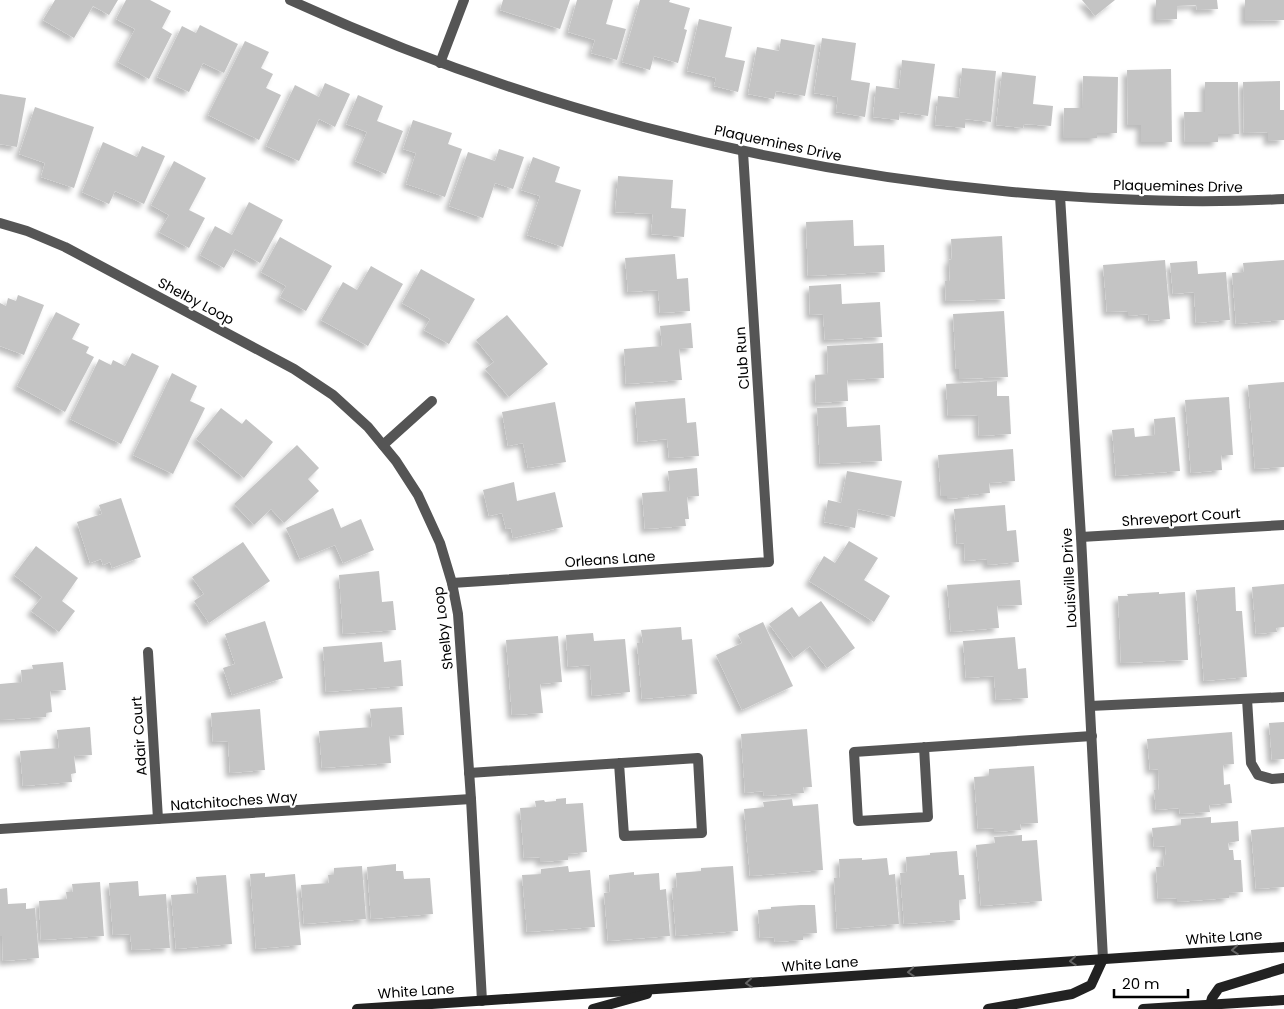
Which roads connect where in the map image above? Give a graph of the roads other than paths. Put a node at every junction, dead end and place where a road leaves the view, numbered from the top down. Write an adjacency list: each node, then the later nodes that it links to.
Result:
1 (290, 0): 3 (street, Plaquemines Drive)
2 (464, 0): 3 (street)
3 (440, 63): 4 (street, Plaquemines Drive)
4 (743, 152): 5 (street, Plaquemines Drive); 12 (street, Club Run)
5 (1060, 196): 6 (street, Plaquemines Drive); 11 (street, Louisville Drive)
6 (1284, 199)
7 (0, 223): 9 (street, Shelby Loop)
8 (432, 401): 9 (street)
9 (383, 445): 13 (street, Shelby Loop)
10 (1284, 525): 11 (street, Shreveport Court)
11 (1081, 537): 17 (street, Louisville Drive)
12 (769, 562): 13 (street, Orleans Lane)
13 (452, 583): 21 (street, Shelby Loop)
14 (148, 652): 24 (street, Adair Court)
15 (1284, 697): 16 (street)
16 (1247, 699): 17 (street); 22 (street)
17 (1090, 706): 18 (street, Louisville Drive)
18 (1092, 736): 19 (street); 27 (street, Louisville Drive)
19 (924, 747): 19 (street)
20 (619, 763): 20 (street); 21 (street)
21 (469, 773): 23 (street, Shelby Loop)
22 (1284, 778)
23 (470, 799): 24 (street, Natchitoches Way); 31 (street, Shelby Loop)
24 (158, 819): 25 (street, Natchitoches Way)
25 (0, 829)
26 (1284, 947): 27 (main road, White Lane, one-way to 27)
27 (1103, 959): 29 (main road, White Lane, one-way to 29); 37 (main road)
28 (1284, 968): 32 (main road)
29 (670, 988): 31 (main road, White Lane); 36 (main road)
30 (1284, 1000): 32 (main road)
31 (482, 1001): 34 (main road, White Lane); 35 (main road)
32 (1210, 1004): 33 (main road)
33 (1193, 1007): 38 (main road)
34 (357, 1009)
35 (475, 1009)
36 (593, 1009)
37 (988, 1009)
38 (1143, 1009)

